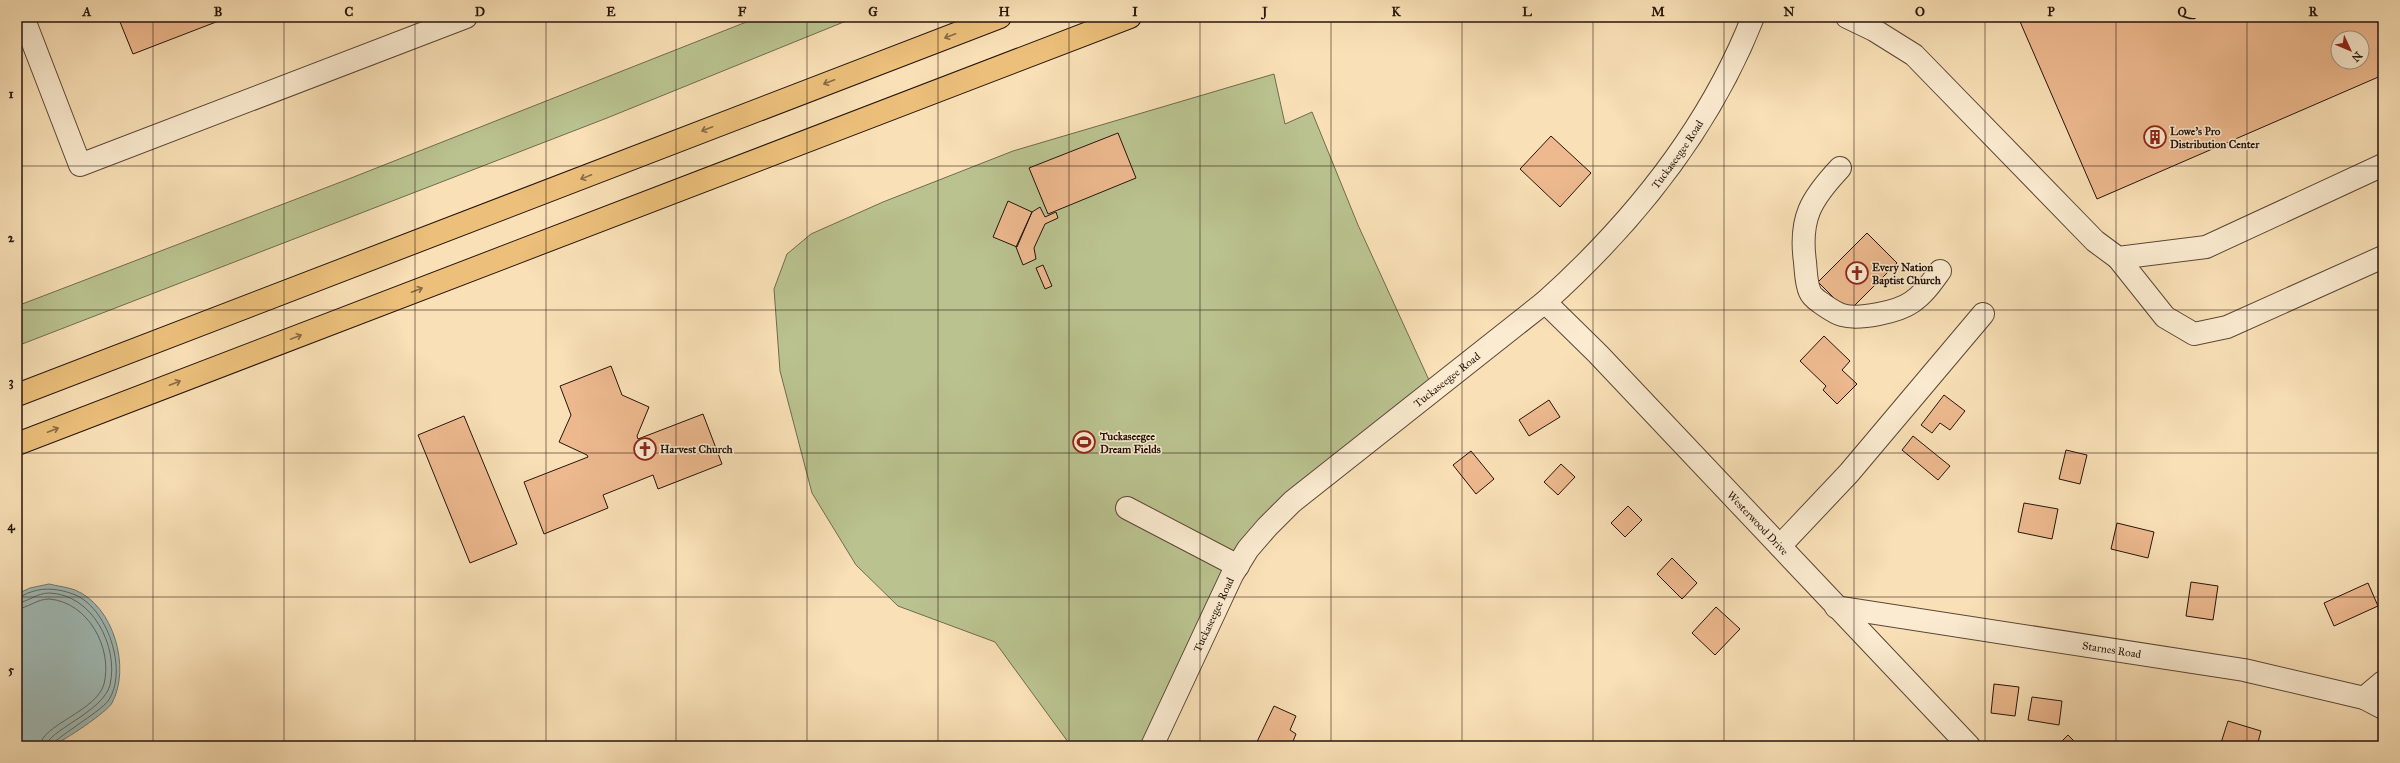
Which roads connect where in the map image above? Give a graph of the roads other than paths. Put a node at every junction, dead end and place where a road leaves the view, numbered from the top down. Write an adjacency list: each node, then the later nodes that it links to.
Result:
1 (23, 17): 2 (street)
2 (466, 17)
3 (1000, 17): 14 (highway, one-way to 14)
4 (1130, 17): 15 (highway, one-way to 4)
5 (1753, 17): 12 (street, Tuckaseegee Road)
6 (1847, 17): 10 (street)
7 (2383, 165): 10 (street)
8 (1840, 168): 11 (street)
9 (2383, 257): 10 (street)
10 (2118, 258)
11 (1940, 270)
12 (1545, 302): 17 (street, Westerwood Drive); 18 (street, Tuckaseegee Road)
13 (1983, 314): 17 (street)
14 (17, 395)
15 (17, 444)
16 (1128, 508): 18 (street)
17 (1780, 546): 19 (street, Westerwood Drive)
18 (1238, 566): 23 (street, Tuckaseegee Road)
19 (1836, 607): 21 (street, Starnes Road); 24 (street, Westerwood Drive)
20 (2383, 682): 21 (street)
21 (2364, 698): 22 (street, Starnes Road)
22 (2383, 708)
23 (1152, 746)
24 (1969, 746)

